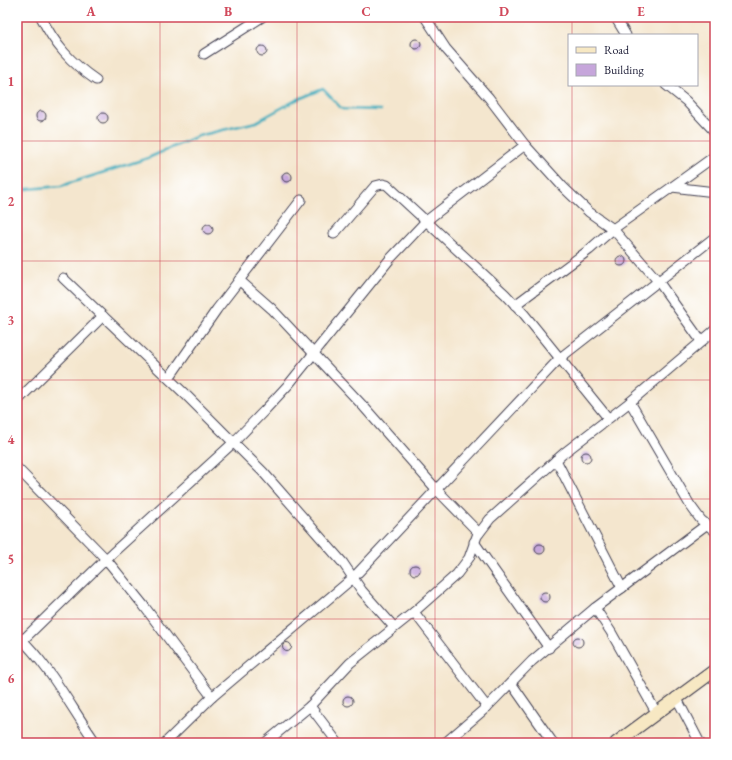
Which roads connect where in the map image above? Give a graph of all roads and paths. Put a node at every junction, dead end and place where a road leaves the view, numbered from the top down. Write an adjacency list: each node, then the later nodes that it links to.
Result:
1 (41, 17): 7 (street)
2 (262, 17): 6 (street)
3 (425, 17): 10 (street)
4 (615, 17): 5 (street)
5 (625, 34)
6 (204, 54)
7 (96, 80)
8 (667, 86): 9 (street)
9 (715, 132)
10 (525, 145): 15 (street); 16 (street)
11 (715, 156): 12 (street)
12 (672, 187): 13 (street); 16 (street)
13 (715, 192)
14 (301, 200): 20 (street)
15 (426, 221): 17 (street); 22 (street); 26 (street)
16 (613, 229): 21 (street); 22 (street)
17 (334, 234)
18 (715, 237): 21 (street)
19 (63, 278): 23 (street)
20 (239, 280): 26 (street); 28 (street)
21 (658, 281): 25 (street); 27 (street)
22 (516, 305): 27 (street)
23 (103, 316): 28 (street); 29 (street)
24 (715, 330): 25 (street)
25 (701, 341): 30 (street)
26 (313, 354): 32 (street); 35 (street)
27 (560, 358): 31 (street); 35 (street)
28 (169, 378): 32 (street)
29 (17, 401)
30 (630, 402): 31 (street); 36 (street)
31 (608, 418): 33 (street)
32 (233, 443): 39 (street); 40 (street)
33 (556, 460): 38 (street); 41 (street)
34 (17, 468): 39 (street)
35 (437, 490): 38 (street); 40 (street)
36 (706, 525): 37 (street); 41 (street)
37 (715, 531)
38 (477, 537): 43 (street); 46 (street)
39 (106, 559): 45 (street); 49 (street)
40 (353, 578): 44 (street); 49 (street)
41 (622, 588): 42 (street)
42 (595, 608): 46 (street); 53 (street)
43 (414, 612): 44 (street); 52 (street)
44 (394, 627): 51 (street)
45 (20, 638): 54 (street)
46 (549, 648): 48 (street)
47 (715, 670): 50 (street)
48 (510, 683): 52 (street); 59 (street)
49 (212, 697): 55 (street)
50 (676, 697): 53 (street); 61 (street)
51 (310, 706): 56 (street); 57 (street)
52 (487, 707): 58 (street)
53 (656, 712): 60 (street)
54 (96, 743)
55 (165, 743)
56 (265, 743)
57 (338, 743)
58 (445, 743)
59 (554, 743)
60 (616, 743)
61 (700, 743)

